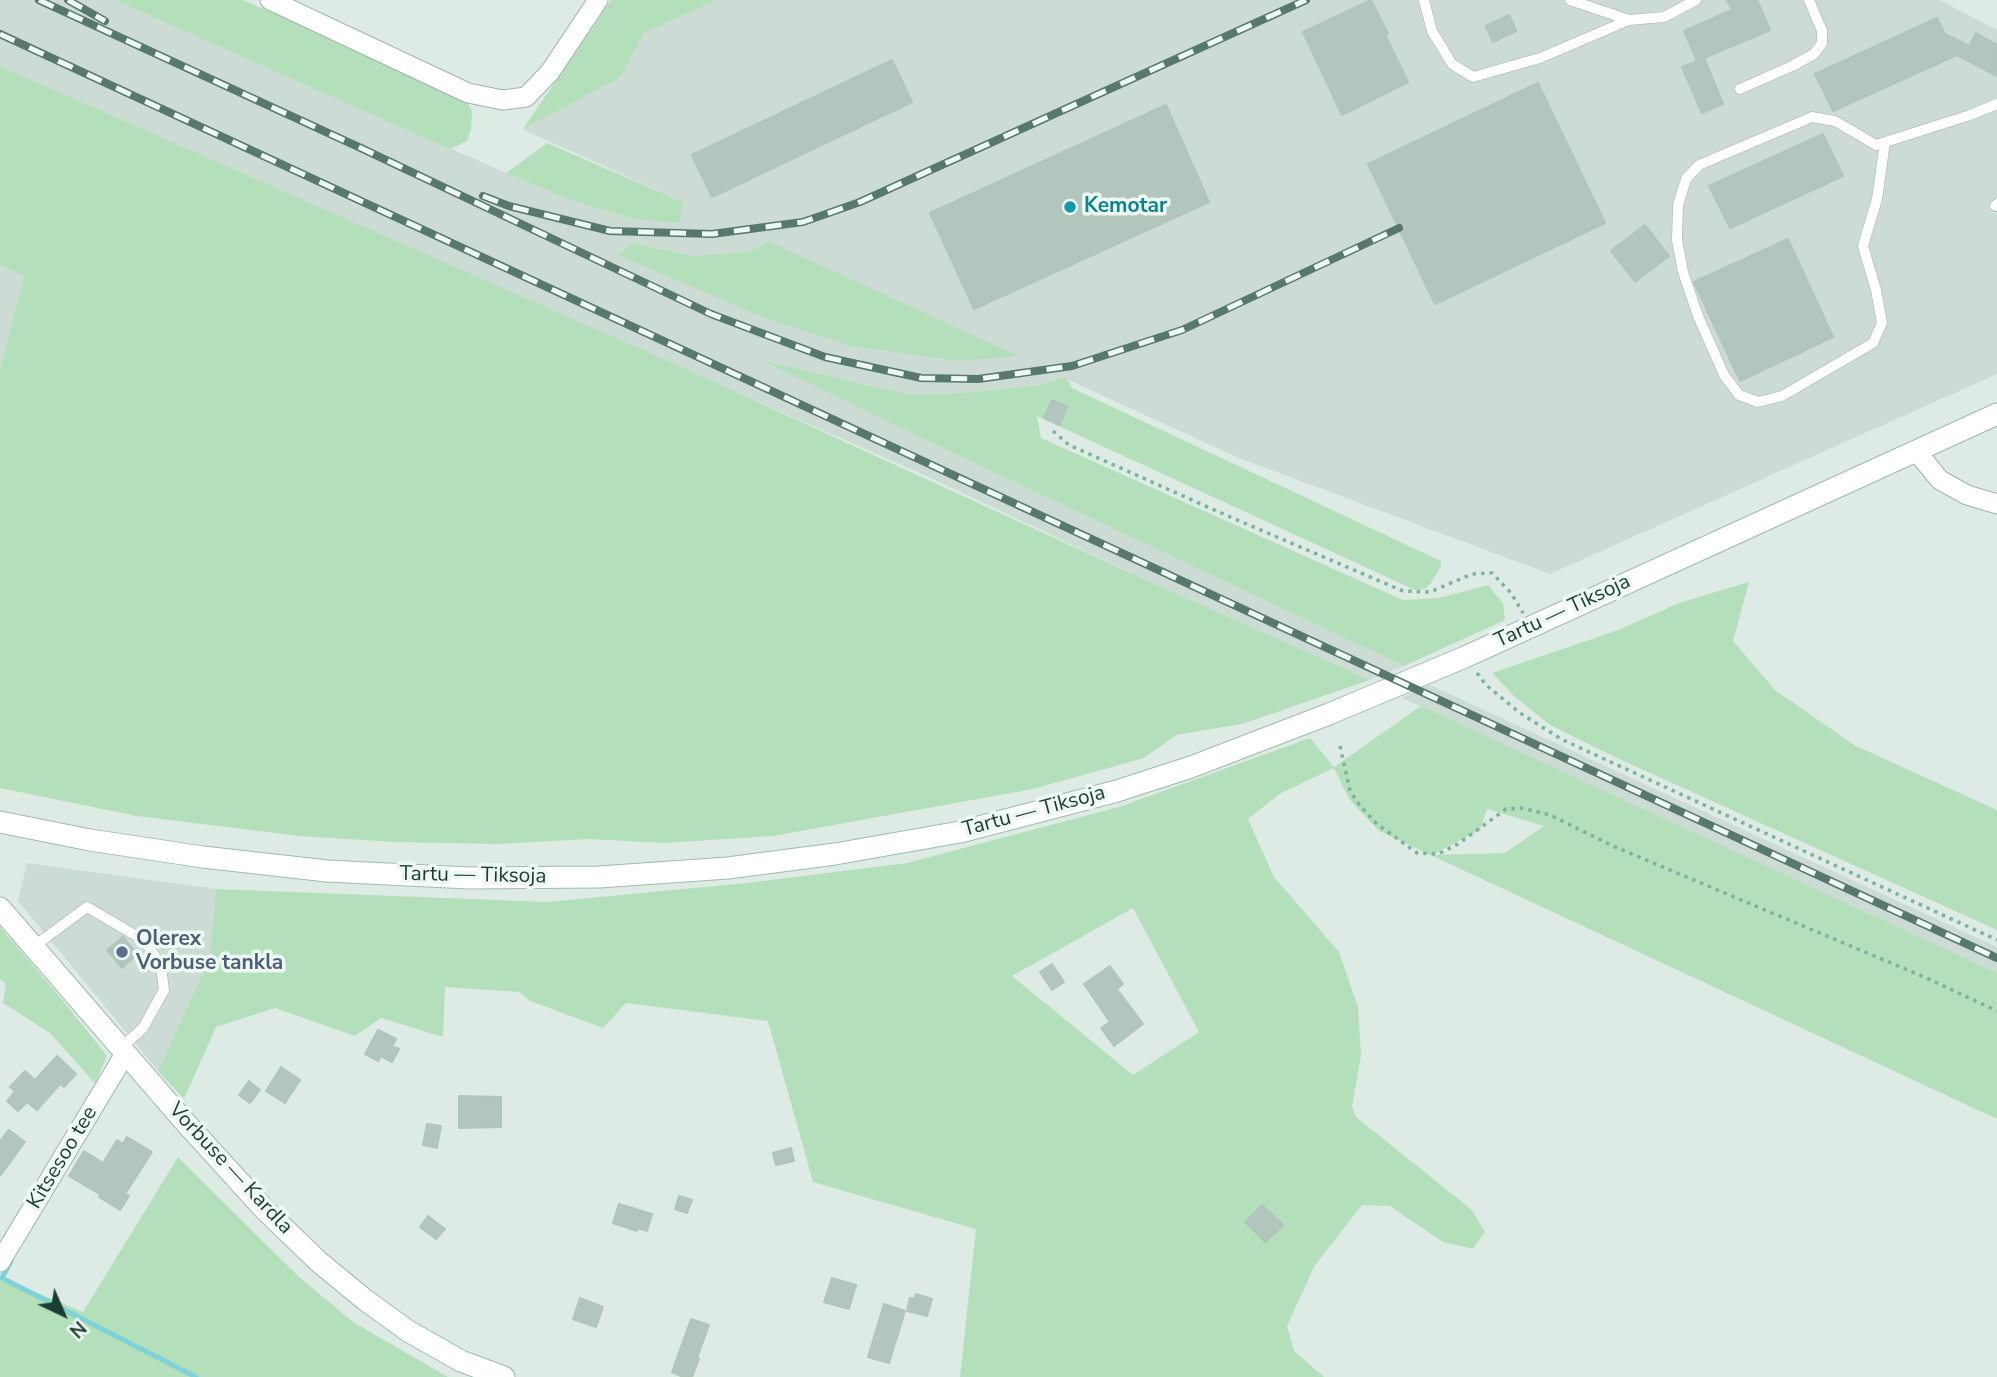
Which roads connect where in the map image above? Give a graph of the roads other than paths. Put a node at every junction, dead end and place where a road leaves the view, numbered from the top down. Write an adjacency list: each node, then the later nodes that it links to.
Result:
1 (270, 0): 2 (street)
2 (598, 0)
3 (1423, 0): 7 (lane)
4 (1570, 0): 7 (lane)
5 (1696, 0): 7 (lane)
6 (1809, 0): 8 (lane)
7 (1629, 20)
8 (1740, 89)
9 (1997, 104): 10 (lane)
10 (1885, 142): 10 (lane)
11 (1997, 414): 12 (main road, Tartu — Tiksoja)
12 (1916, 452): 13 (street); 14 (main road, Tartu — Tiksoja)
13 (1997, 504)
14 (0, 822)
15 (0, 908): 16 (main road, Vorbuse — Kardla)
16 (33, 947): 17 (main road, Vorbuse — Kardla); 17 (lane)
17 (123, 1051): 18 (street, Kitsesoo tee); 19 (main road, Vorbuse — Kardla)
18 (0, 1262)
19 (504, 1377)

